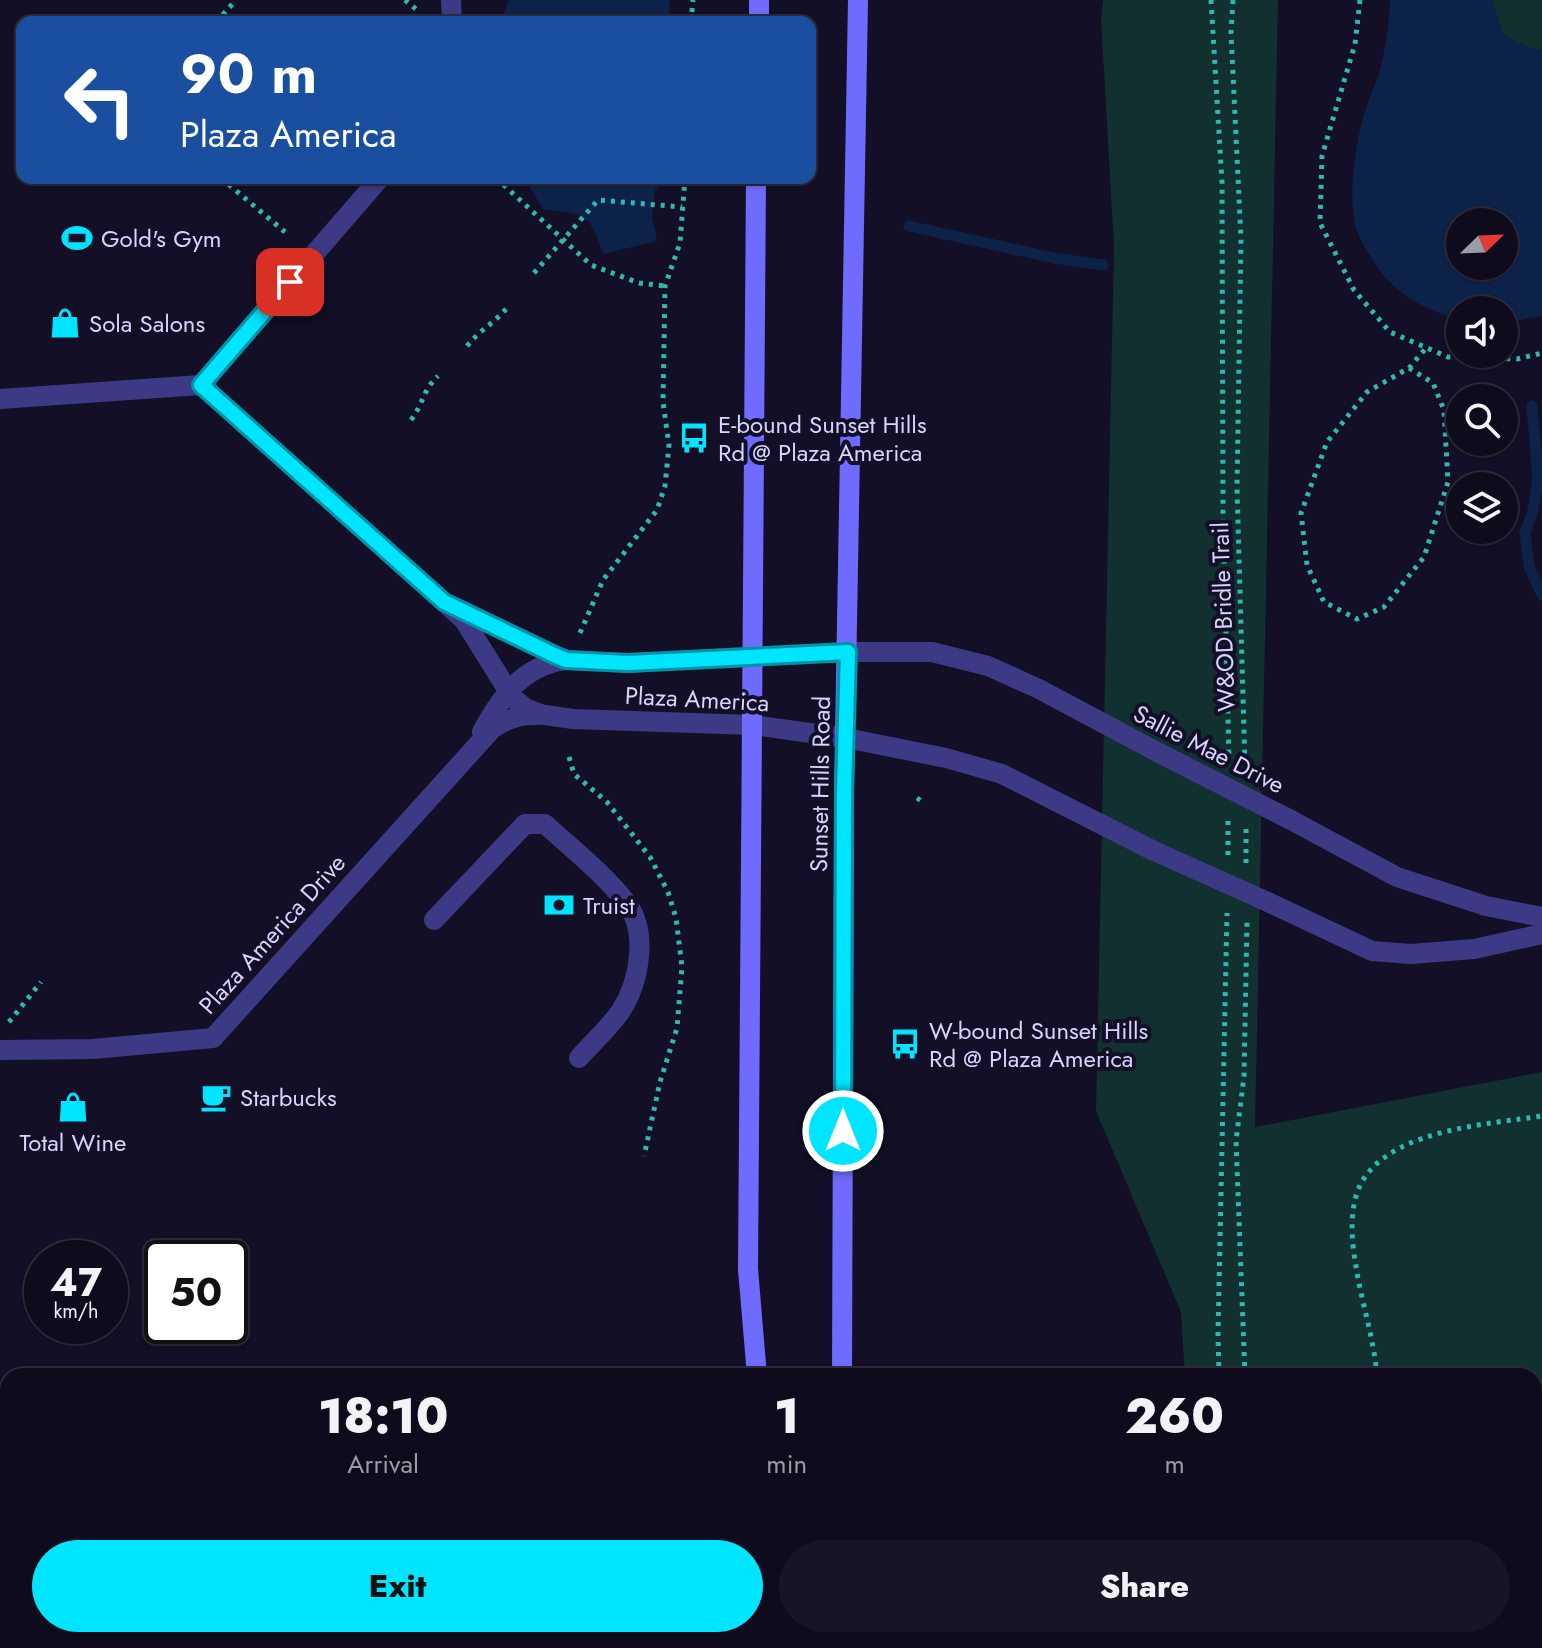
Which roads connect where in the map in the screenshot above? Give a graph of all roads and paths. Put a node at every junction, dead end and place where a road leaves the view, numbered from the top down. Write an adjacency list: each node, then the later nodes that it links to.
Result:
1 (236, 0): 8 (path)
2 (405, 0): 7 (path)
3 (858, 0): 30 (main road, Sunset Hills Road)
4 (1211, 0): 39 (path)
5 (1233, 0): 38 (path, W&OD Bridle Trail)
6 (1360, 0): 21 (path)
7 (416, 9)
8 (221, 16)
9 (228, 184): 15 (path)
10 (375, 184): 25 (street)
11 (503, 184): 16 (path)
12 (684, 184): 14 (path)
13 (756, 184): 31 (main road)
14 (682, 207): 16 (path); 18 (path)
15 (285, 232)
16 (564, 240): 17 (path); 18 (path)
17 (534, 273)
18 (665, 286): 29 (path)
19 (506, 309): 20 (path)
20 (467, 346)
21 (1426, 348): 22 (path); 23 (path)
22 (1542, 353)
23 (1409, 368): 23 (path)
24 (438, 376): 27 (path)
25 (201, 385): 26 (street); 28 (street)
26 (0, 399)
27 (411, 420)
28 (444, 602): 32 (street); 33 (street)
29 (578, 638)
30 (848, 652): 31 (street, Plaza America); 36 (main road, Sunset Hills Road); 46 (street, Sallie Mae Drive, bridge)
31 (752, 659): 32 (street, Plaza America); 35 (main road)
32 (566, 660): 33 (street)
33 (508, 692): 34 (street); 37 (street)
34 (545, 715): 35 (street, Plaza America); 37 (street)
35 (753, 725): 36 (street, Plaza America); 53 (main road)
36 (846, 738): 48 (street, bridge); 54 (main road, Sunset Hills Road)
37 (473, 750): 50 (street, Plaza America Drive)
38 (1245, 772)
39 (1229, 773)
40 (1228, 805): 43 (path)
41 (1245, 820): 42 (path)
42 (1246, 867)
43 (1228, 869)
44 (1228, 901): 55 (path)
45 (1247, 915): 56 (path)
46 (1542, 917)
47 (434, 920): 51 (street)
48 (1542, 934)
49 (41, 982): 50 (path)
50 (0, 1050)
51 (579, 1058)
52 (1542, 1116): 57 (path)
53 (756, 1368)
54 (842, 1368)
55 (1219, 1368)
56 (1245, 1368)
57 (1376, 1368)

